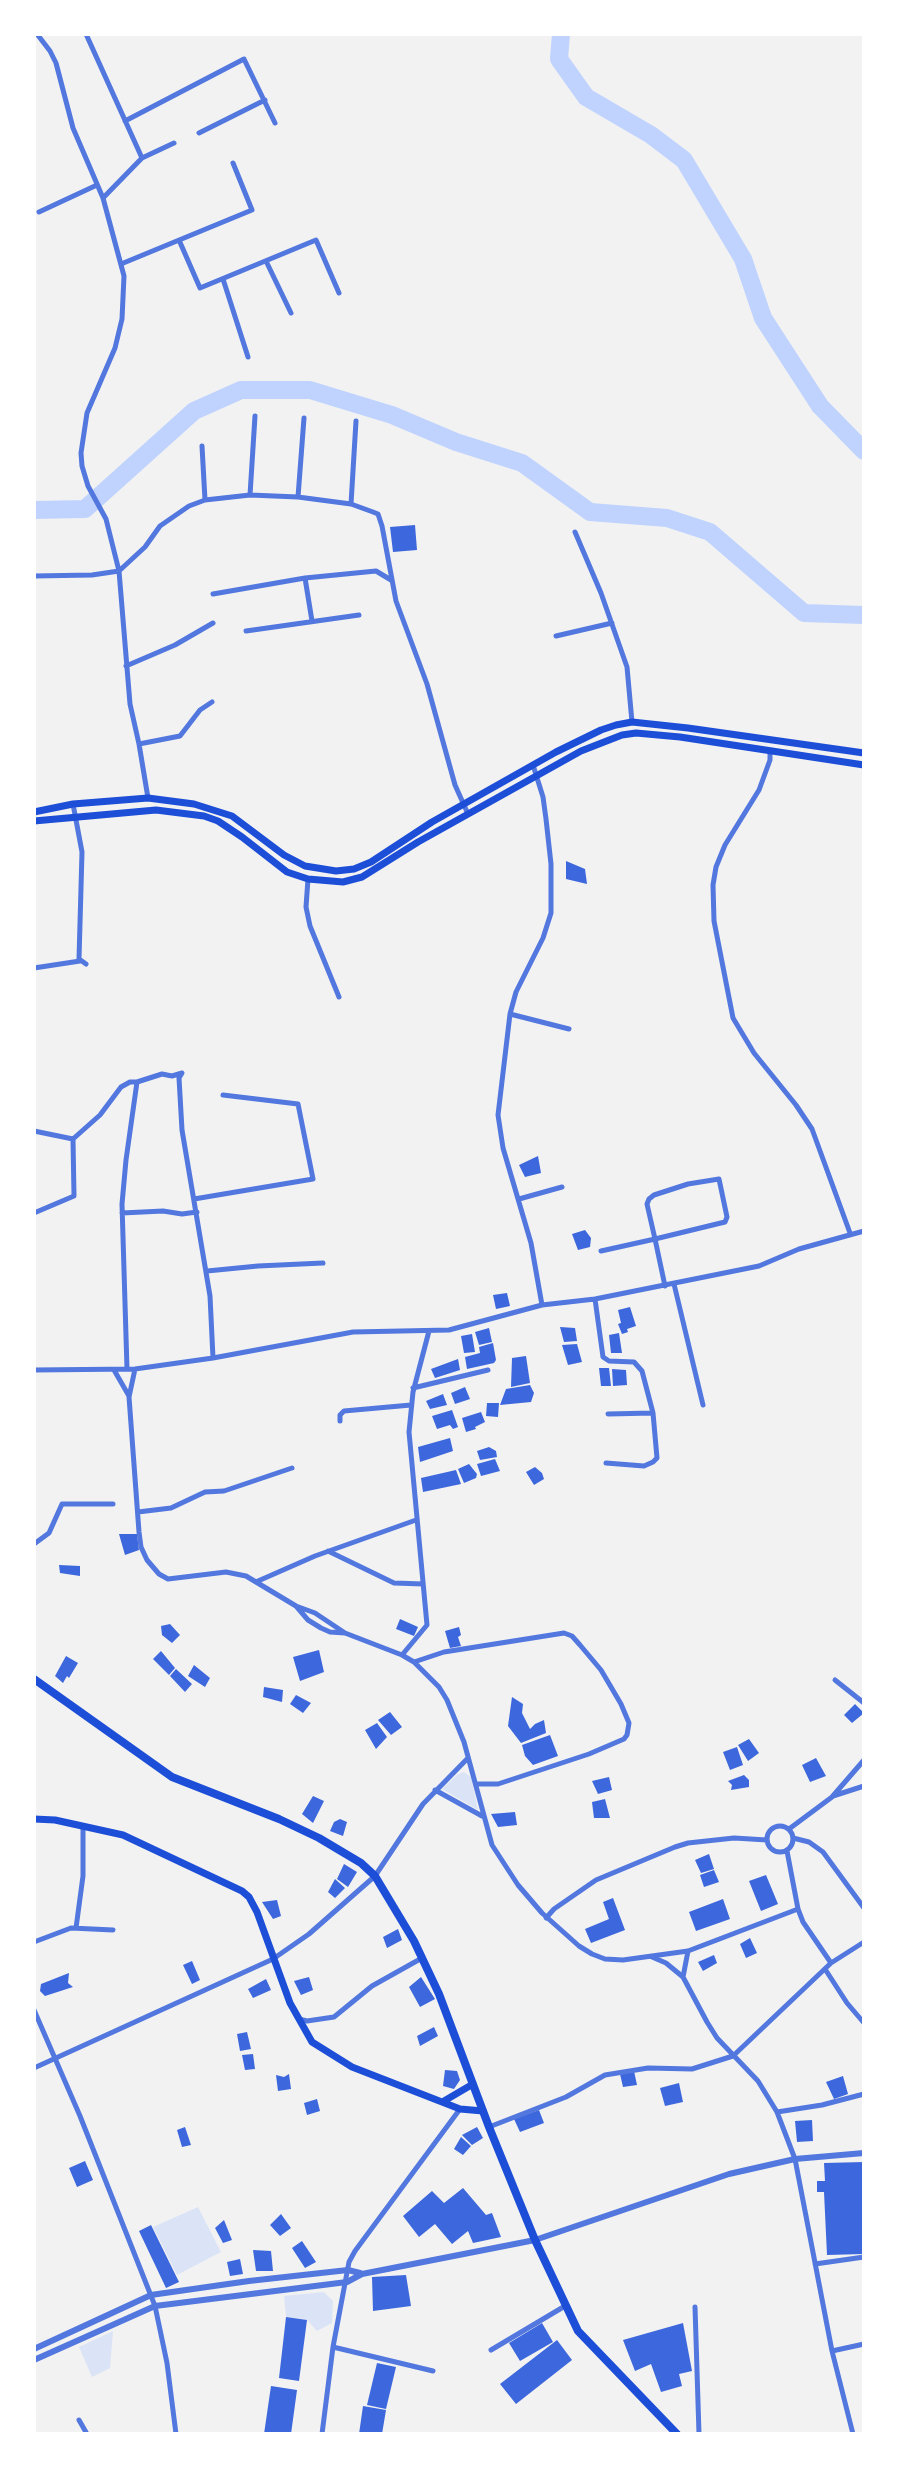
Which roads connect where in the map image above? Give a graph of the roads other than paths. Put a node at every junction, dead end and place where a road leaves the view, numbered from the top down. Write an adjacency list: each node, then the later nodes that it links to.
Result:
1 (37, 34): 10 (street)
2 (86, 34): 4 (street)
3 (265, 100): 4 (street); 5 (street); 6 (street)
4 (125, 121): 8 (street)
5 (275, 123)
6 (199, 133)
7 (174, 143): 8 (street)
8 (142, 158): 11 (street)
9 (233, 163): 13 (street)
10 (97, 185): 11 (street); 12 (street)
11 (103, 198): 15 (street)
12 (39, 212)
13 (179, 240): 15 (street); 16 (street)
14 (266, 261): 16 (street); 17 (street); 18 (street)
15 (121, 264): 29 (street)
16 (223, 279): 19 (street)
17 (339, 293)
18 (291, 313)
19 (248, 357)
20 (255, 416): 24 (street)
21 (304, 418): 25 (street)
22 (356, 421): 27 (street)
23 (202, 446): 26 (street)
24 (250, 495): 25 (street); 26 (street)
25 (298, 497): 27 (street)
26 (205, 500): 29 (street)
27 (351, 504): 32 (street)
28 (575, 532): 37 (street)
29 (119, 571): 30 (street); 40 (street)
30 (34, 576)
31 (305, 578): 32 (street); 33 (street); 35 (street)
32 (391, 580): 53 (street)
33 (213, 594)
34 (359, 615): 35 (street)
35 (312, 621): 38 (street)
36 (213, 623): 40 (street)
37 (612, 623): 39 (street); 42 (street)
38 (246, 631)
39 (556, 636)
40 (126, 666): 43 (street)
41 (212, 702): 43 (street)
42 (632, 722): 44 (main road); 48 (main road)
43 (139, 744): 51 (street)
44 (829, 749): 46 (main road); 47 (main road)
45 (770, 750): 47 (main road); 50 (main road); 74 (street)
46 (864, 753)
47 (828, 760): 49 (main road)
48 (533, 765): 50 (street); 53 (main road)
49 (864, 765)
50 (537, 774): 55 (main road); 61 (street)
51 (148, 798): 52 (main road); 53 (main road)
52 (73, 804): 54 (main road); 56 (street)
53 (464, 804): 55 (street)
54 (34, 812)
55 (468, 814): 58 (main road)
56 (75, 816): 57 (main road); 58 (main road); 59 (street)
57 (34, 821)
58 (308, 879): 60 (street)
59 (34, 968)
60 (339, 997)
61 (510, 1014): 62 (street); 69 (street)
62 (569, 1029)
63 (137, 1082): 66 (street); 68 (street); 72 (street)
64 (223, 1095): 68 (street)
65 (34, 1131): 66 (street)
66 (73, 1139): 71 (street)
67 (562, 1187): 69 (street)
68 (194, 1199): 70 (street)
69 (519, 1199): 82 (street)
70 (197, 1212): 72 (street); 78 (street)
71 (34, 1213)
72 (122, 1213): 85 (street)
73 (864, 1231): 74 (street)
74 (850, 1233): 79 (street)
75 (655, 1239): 75 (street); 76 (street); 80 (street)
76 (601, 1251)
77 (323, 1263): 78 (street)
78 (207, 1271): 84 (street)
79 (674, 1284): 80 (street); 93 (street)
80 (665, 1286): 81 (street)
81 (595, 1299): 82 (street); 94 (street)
82 (542, 1305): 83 (street)
83 (429, 1331): 84 (street); 90 (street)
84 (213, 1358): 86 (street)
85 (127, 1369): 86 (street); 88 (street)
86 (135, 1369): 91 (street)
87 (34, 1370): 88 (street)
88 (114, 1370): 91 (street)
89 (488, 1370): 90 (street)
90 (413, 1388): 92 (street)
91 (129, 1397): 100 (street)
92 (411, 1405): 96 (street); 101 (street)
93 (703, 1405)
94 (653, 1413): 95 (street); 97 (street)
95 (608, 1414)
96 (340, 1421)
97 (606, 1463)
98 (292, 1468): 100 (street)
99 (113, 1504): 102 (street)
100 (138, 1512): 104 (street)
101 (416, 1520): 103 (street); 105 (street)
102 (34, 1544)
103 (328, 1551): 104 (street); 105 (street)
104 (257, 1581): 106 (street)
105 (423, 1584): 108 (street)
106 (296, 1606): 107 (street); 107 (street)
107 (345, 1633): 108 (street)
108 (402, 1655): 109 (street)
109 (414, 1662): 113 (street); 115 (street)
110 (34, 1679): 126 (highway)
111 (835, 1680): 112 (street)
112 (864, 1703)
113 (468, 1758): 115 (street); 117 (street)
114 (864, 1760): 118 (street)
115 (476, 1784): 119 (street)
116 (864, 1786): 118 (street)
117 (435, 1790): 119 (street); 126 (street)
118 (832, 1797): 122 (street)
119 (483, 1816): 129 (street)
120 (34, 1819): 121 (main road)
121 (83, 1826): 130 (street); 137 (main road)
122 (789, 1829): 123 (street); 124 (street)
123 (793, 1838): 125 (street); 127 (street)
124 (767, 1840): 125 (street); 129 (street)
125 (787, 1851): 128 (street)
126 (375, 1876): 136 (highway); 137 (street)
127 (864, 1908)
128 (798, 1909): 134 (street); 138 (street)
129 (546, 1918): 135 (street)
130 (76, 1928): 131 (street); 132 (street)
131 (113, 1930)
132 (34, 1942)
133 (864, 1942): 138 (street)
134 (688, 1951): 135 (street); 140 (street)
135 (651, 1957): 140 (street)
136 (422, 1958): 142 (street); 147 (highway)
137 (273, 1959): 142 (main road); 145 (street)
138 (831, 1963): 139 (street)
139 (825, 1969): 143 (street); 144 (street)
140 (683, 1977): 144 (street)
141 (34, 2010): 145 (street)
142 (297, 2018): 149 (main road)
143 (864, 2023)
144 (733, 2056): 152 (street); 153 (street)
145 (56, 2058): 146 (street); 162 (street)
146 (34, 2068)
147 (473, 2084): 149 (main road); 151 (highway)
148 (864, 2094): 152 (street)
149 (444, 2101): 150 (main road)
150 (460, 2109): 151 (main road); 159 (street)
151 (483, 2111): 153 (highway)
152 (777, 2112): 155 (street)
153 (489, 2127): 156 (highway)
154 (864, 2153): 155 (street)
155 (795, 2159): 156 (street); 158 (street)
156 (535, 2240): 160 (street); 164 (highway)
157 (864, 2257): 158 (street)
158 (815, 2264): 172 (street)
159 (348, 2270): 160 (street); 161 (street); 162 (street)
160 (362, 2274): 161 (street)
161 (347, 2282): 163 (street); 169 (street)
162 (151, 2295): 163 (street); 166 (street)
163 (155, 2306): 167 (street); 177 (street)
164 (565, 2306): 171 (street); 179 (highway)
165 (695, 2307): 180 (street)
166 (98, 2319): 167 (street); 170 (street)
167 (104, 2330): 173 (street)
168 (864, 2344): 172 (street)
169 (333, 2347): 174 (street); 178 (street)
170 (34, 2349)
171 (491, 2350)
172 (832, 2351): 181 (street)
173 (34, 2360)
174 (433, 2371)
175 (79, 2420): 176 (street)
176 (87, 2434)
177 (176, 2434)
178 (322, 2434)
179 (677, 2434)
180 (699, 2434)
181 (853, 2434)

